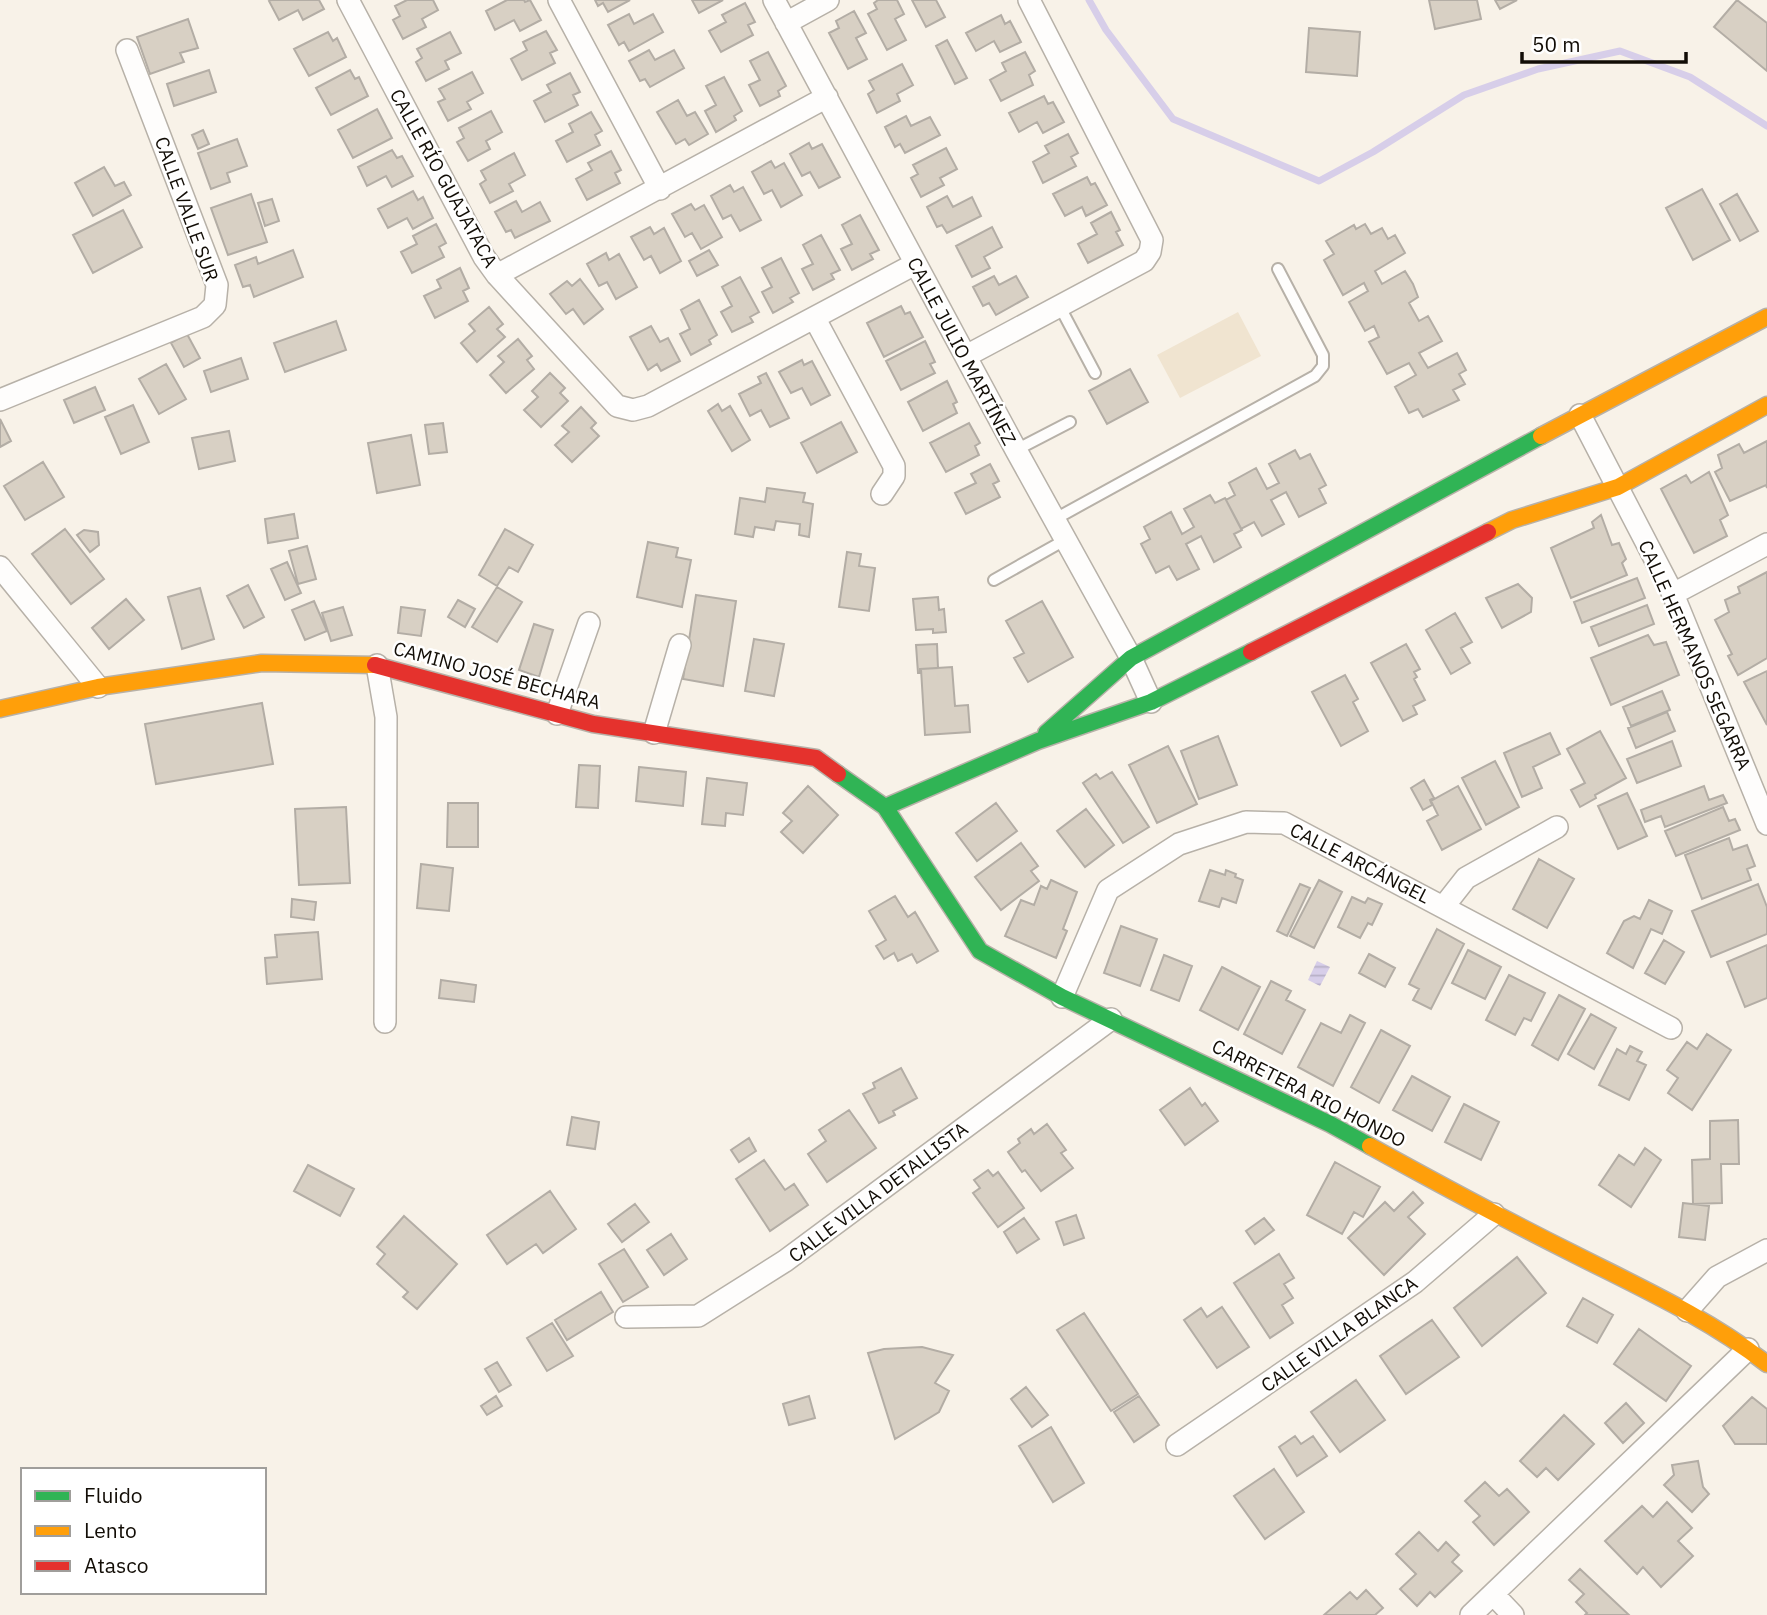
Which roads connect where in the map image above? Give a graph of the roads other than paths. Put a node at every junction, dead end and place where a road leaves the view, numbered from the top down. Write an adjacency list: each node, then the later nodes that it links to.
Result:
1 (348, 0): 12 (street, CALLE RÍO GUAJATACA)
2 (559, 0): 9 (street)
3 (774, 0): 6 (street, CALLE JULIO MARTÍNEZ)
4 (828, 0): 6 (street)
5 (1029, 0): 13 (street)
6 (786, 23): 8 (street, CALLE JULIO MARTÍNEZ)
7 (127, 50): 18 (street, CALLE VALLE SUR)
8 (827, 97): 9 (street); 10 (street, CALLE JULIO MARTÍNEZ)
9 (660, 189): 12 (street)
10 (915, 264): 15 (street, CALLE RÍO GUAJATACA); 16 (street, CALLE JULIO MARTÍNEZ)
11 (1278, 270): 25 (lane)
12 (498, 275): 15 (street, CALLE RÍO GUAJATACA)
13 (1060, 307): 16 (street); 17 (lane)
14 (1767, 317): 20 (street)
15 (815, 319): 24 (street)
16 (966, 356): 22 (street, CALLE JULIO MARTÍNEZ)
17 (1095, 373)
18 (0, 400)
19 (1767, 405): 23 (street)
20 (1580, 415): 23 (street, CALLE HERMANOS SEGARRA); 33 (street)
21 (1070, 422): 22 (lane)
22 (1016, 450): 25 (street, CALLE JULIO MARTÍNEZ)
23 (1618, 487): 30 (street, CALLE HERMANOS SEGARRA); 36 (street)
24 (881, 494)
25 (1055, 519): 26 (street, CALLE JULIO MARTÍNEZ)
26 (1065, 540): 29 (lane); 33 (street, CALLE JULIO MARTÍNEZ)
27 (1767, 544): 30 (street)
28 (0, 567): 35 (street)
29 (994, 580)
30 (1673, 594): 41 (street, CALLE HERMANOS SEGARRA)
31 (589, 623): 38 (street)
32 (680, 645): 39 (street)
33 (1131, 658): 36 (street, CALLE JULIO MARTÍNEZ); 40 (street)
34 (377, 665): 35 (street, CAMINO JOSÉ BECHARA); 38 (street, CAMINO JOSÉ BECHARA); 48 (street)
35 (98, 687): 37 (street, CAMINO JOSÉ BECHARA)
36 (1151, 702): 40 (street)
37 (2, 705)
38 (557, 714): 39 (street, CAMINO JOSÉ BECHARA)
39 (654, 733): 42 (street, CAMINO JOSÉ BECHARA)
40 (1038, 741): 42 (street)
41 (1760, 783): 43 (street, CALLE HERMANOS SEGARRA)
42 (885, 807): 46 (street, CARRETERA RIO HONDO)
43 (1767, 824)
44 (1557, 827): 45 (street)
45 (1444, 906): 46 (street, CALLE ARCÁNGEL); 49 (street, CALLE ARCÁNGEL)
46 (1062, 997): 47 (street, CARRETERA RIO HONDO)
47 (1111, 1019): 50 (street, CARRETERA RIO HONDO); 53 (street, CALLE VILLA DETALLISTA)
48 (385, 1022)
49 (1671, 1028)
50 (1494, 1214): 52 (street, CARRETERA RIO HONDO); 56 (street, CALLE VILLA BLANCA)
51 (1767, 1250): 52 (street)
52 (1687, 1311): 54 (street, CARRETERA RIO HONDO)
53 (626, 1317)
54 (1748, 1349): 55 (street, CARRETERA RIO HONDO); 57 (street)
55 (1767, 1364)
56 (1177, 1445)
57 (1493, 1594): 58 (street); 59 (street)
58 (1471, 1615)
59 (1513, 1615)

